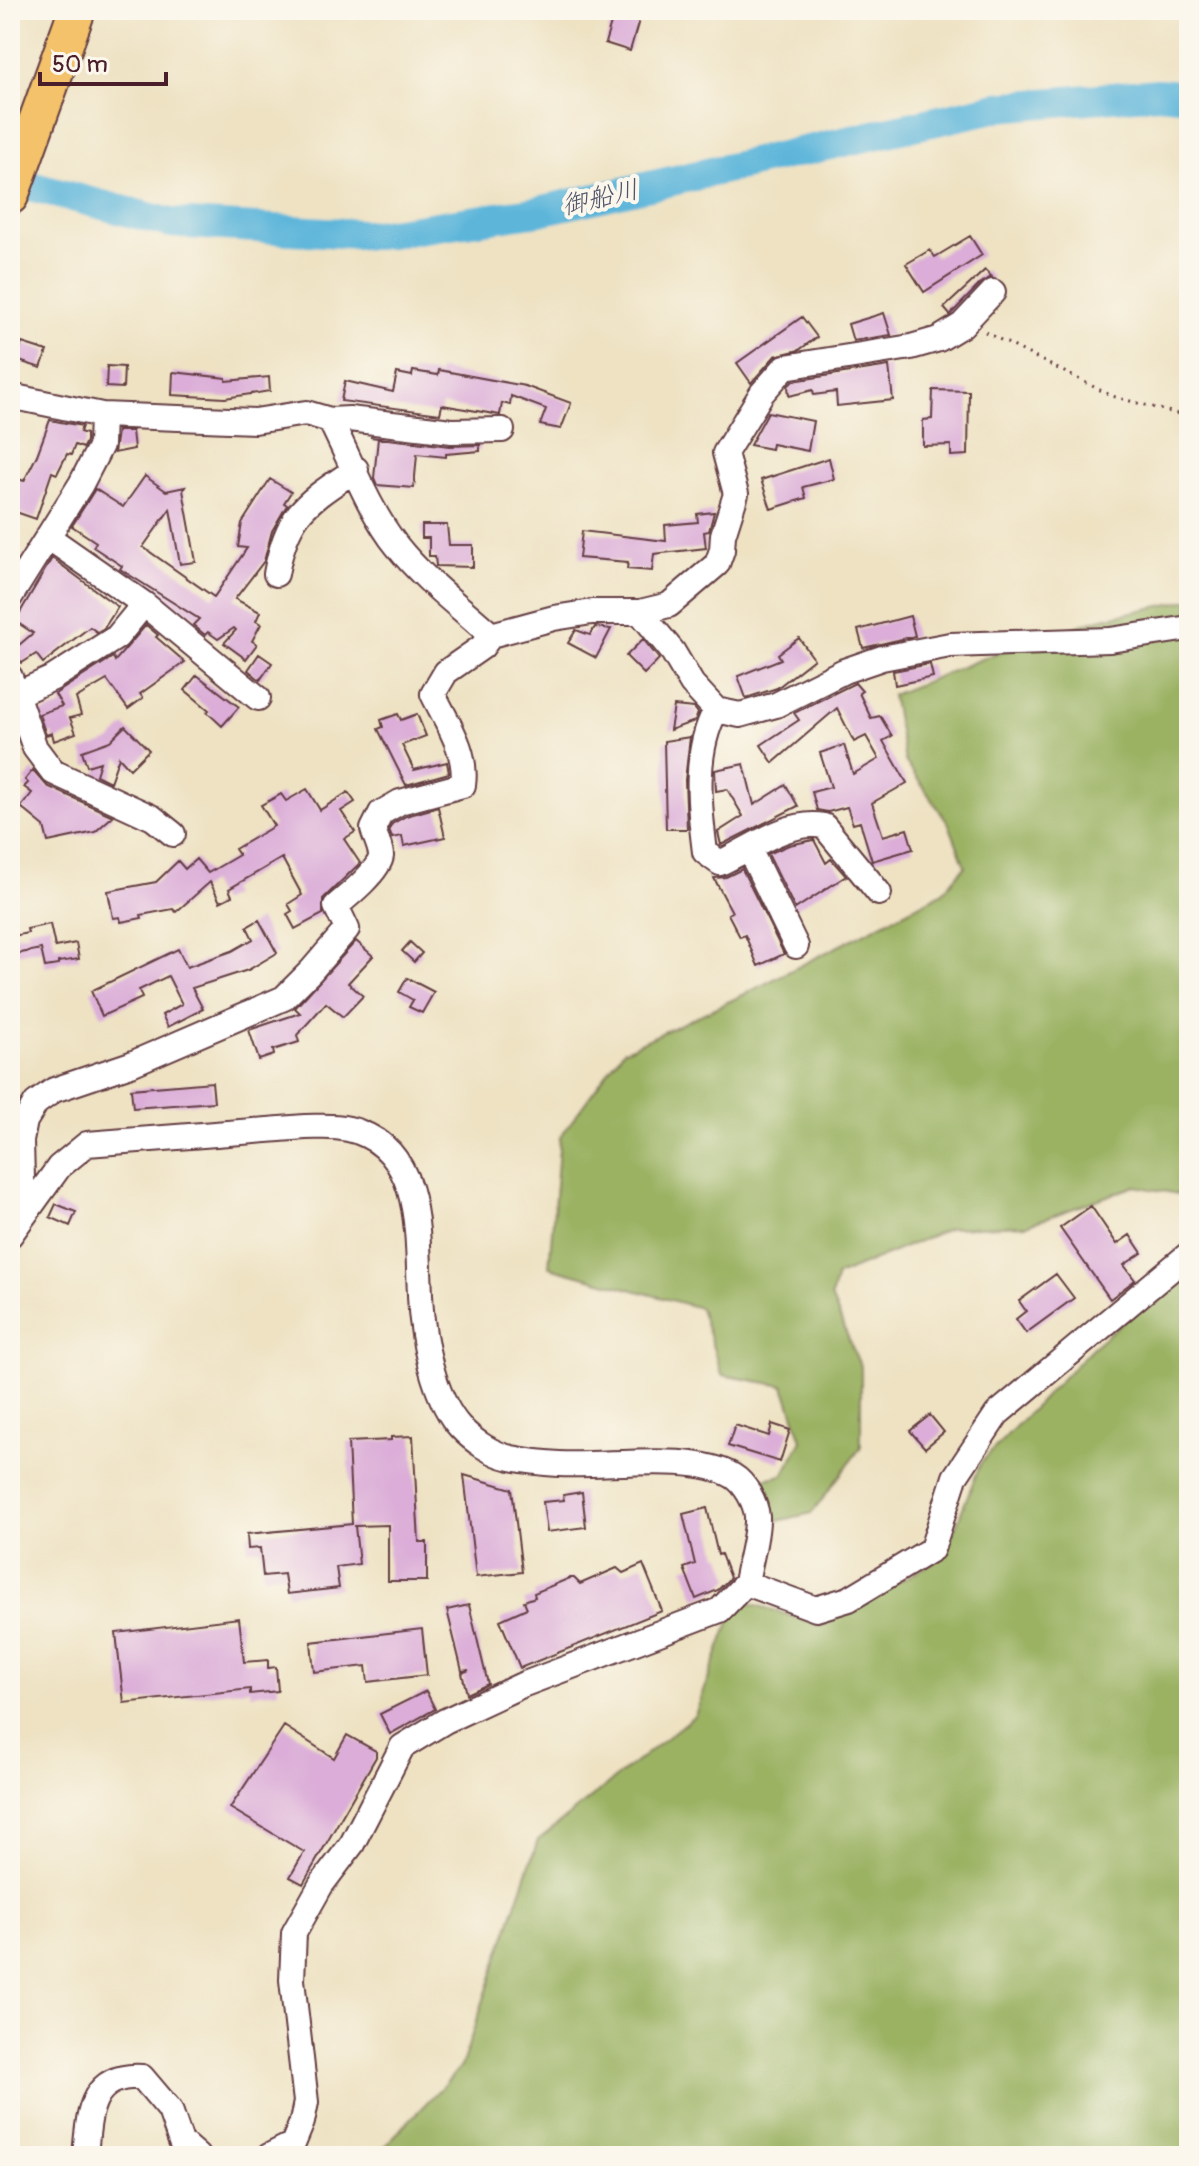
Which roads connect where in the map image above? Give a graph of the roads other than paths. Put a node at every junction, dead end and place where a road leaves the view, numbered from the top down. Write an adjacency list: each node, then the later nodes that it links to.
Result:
1 (77, 10): 2 (highway)
2 (10, 196)
3 (993, 292): 13 (street)
4 (10, 396): 5 (street)
5 (102, 415): 6 (street); 9 (street)
6 (330, 420): 7 (street); 8 (street)
7 (502, 430)
8 (356, 469): 10 (street); 15 (street)
9 (48, 537): 11 (street); 12 (street)
10 (276, 574)
11 (10, 597)
12 (144, 604): 16 (street); 17 (street)
13 (640, 612): 15 (street); 18 (street)
14 (1189, 628): 18 (street)
15 (491, 635): 23 (street)
16 (13, 686): 19 (street)
17 (258, 698)
18 (716, 710): 20 (street)
19 (173, 834)
20 (749, 849): 21 (street); 22 (street)
21 (879, 893)
22 (796, 946)
23 (23, 1215): 24 (street); 26 (street)
24 (10, 1235)
25 (1189, 1254): 26 (street)
26 (746, 1583): 29 (street)
27 (85, 2156): 28 (street)
28 (197, 2156)
29 (269, 2156)

